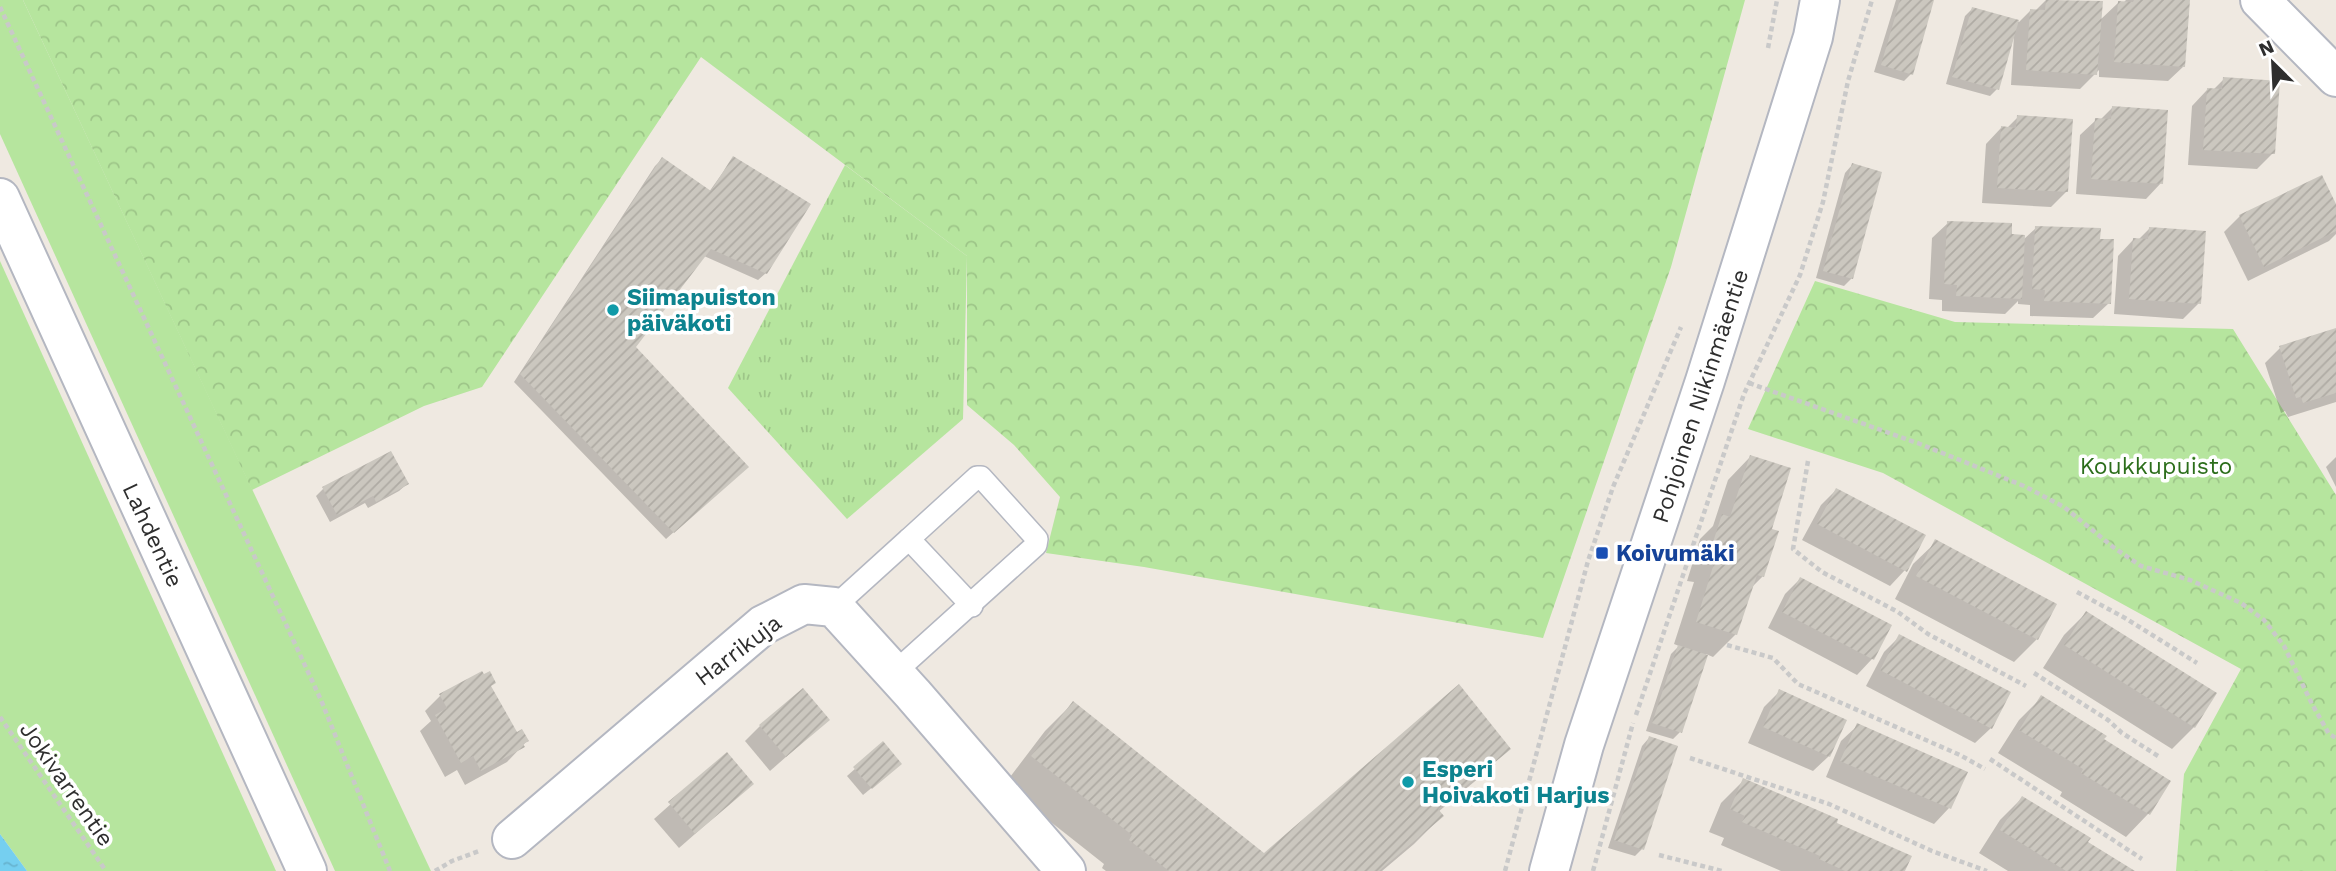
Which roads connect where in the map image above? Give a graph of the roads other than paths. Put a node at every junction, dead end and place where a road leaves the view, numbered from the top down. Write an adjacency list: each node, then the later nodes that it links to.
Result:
1 (1820, 0): 12 (street, Pohjoinen Nikinmäentie)
2 (2260, 0): 3 (street)
3 (2336, 77)
4 (0, 198): 10 (street, Lahdentie)
5 (909, 539): 6 (lane); 6 (lane); 7 (lane)
6 (972, 606): 8 (lane)
7 (834, 607): 8 (street); 9 (street, Harrikuja)
8 (894, 673): 11 (street)
9 (512, 839)
10 (307, 871)
11 (1066, 871)
12 (1549, 871)

